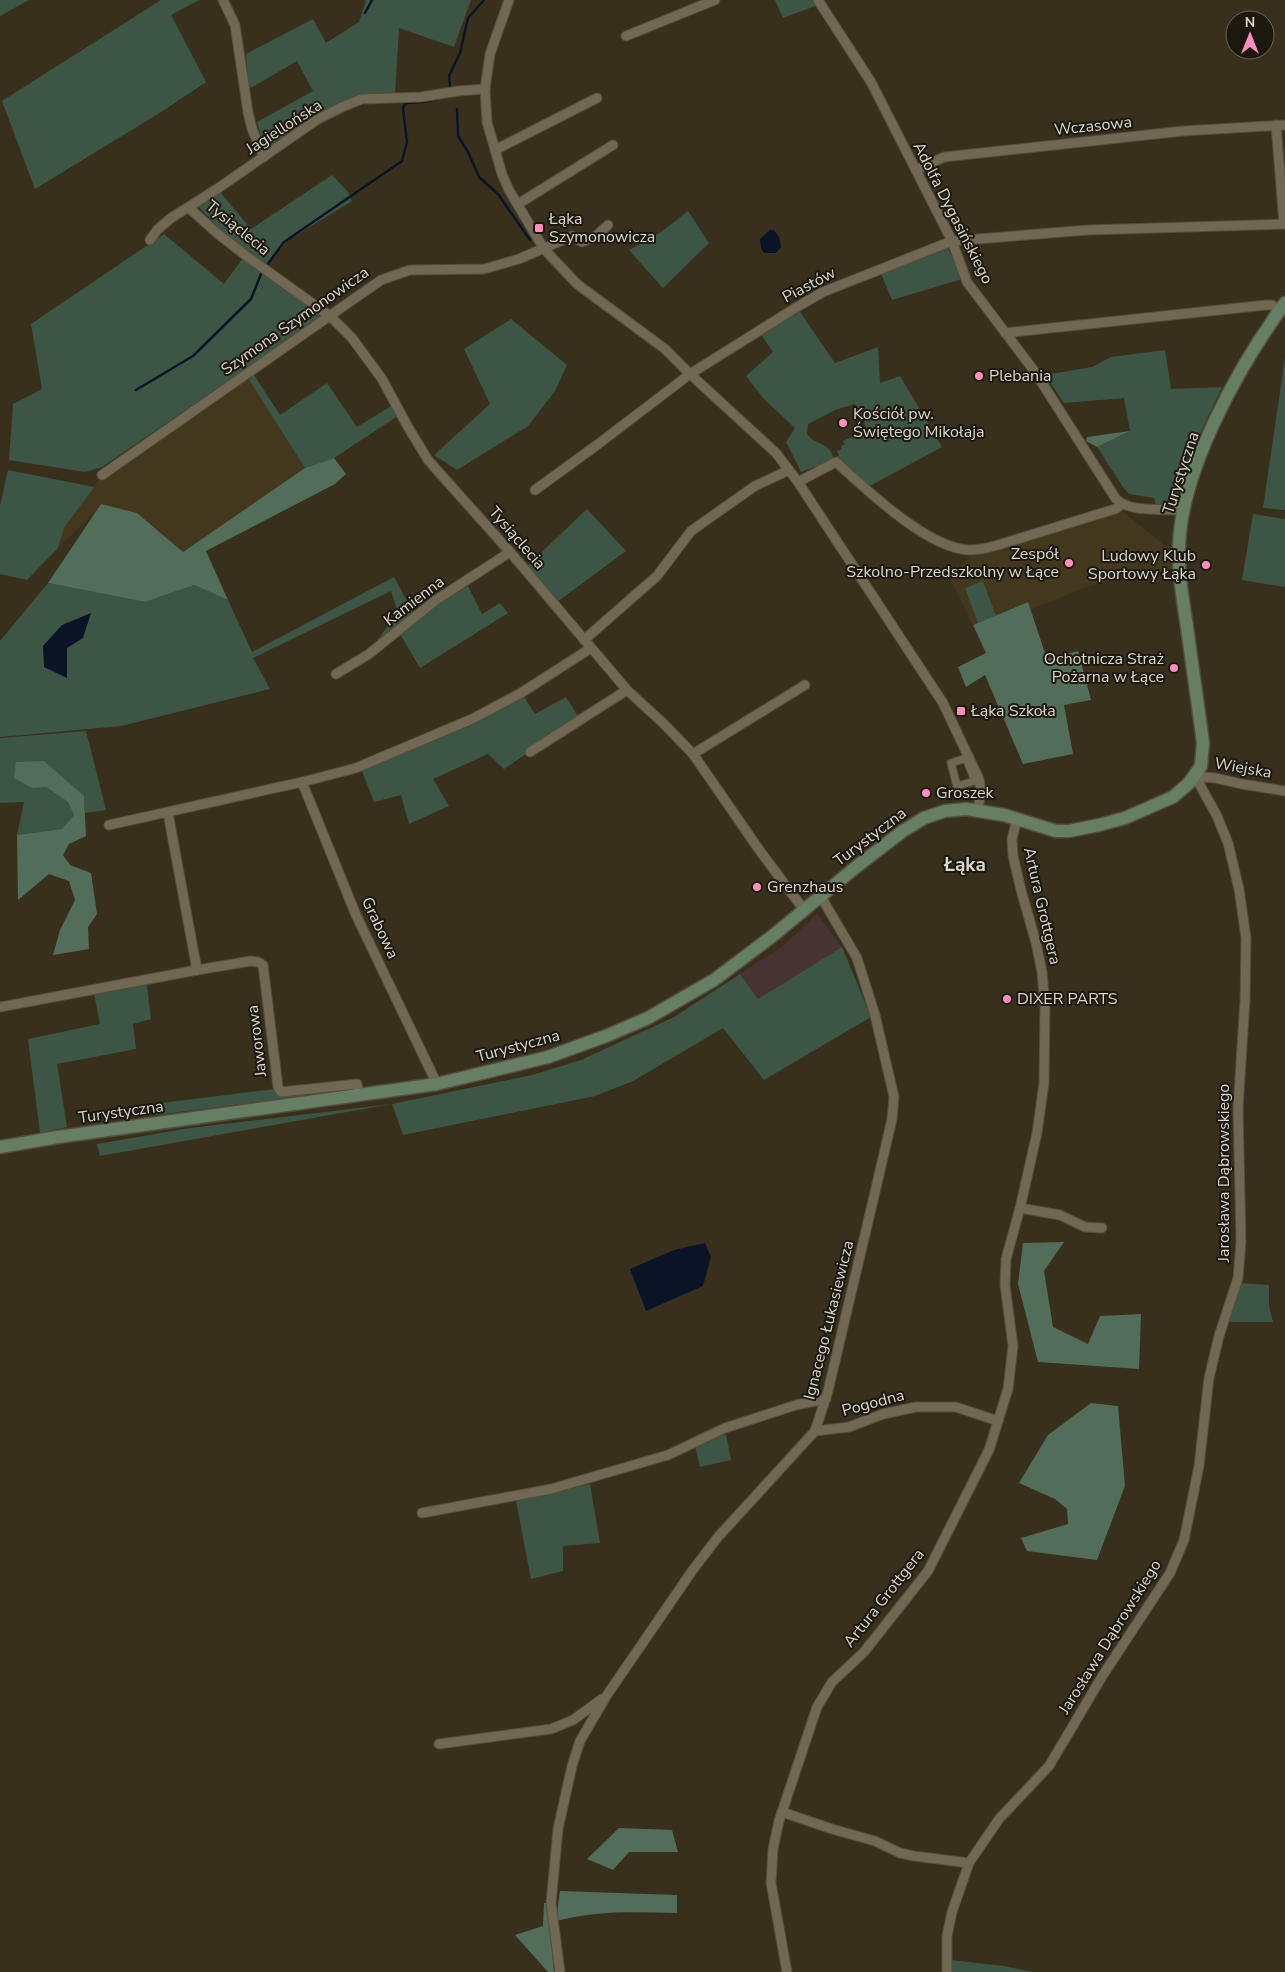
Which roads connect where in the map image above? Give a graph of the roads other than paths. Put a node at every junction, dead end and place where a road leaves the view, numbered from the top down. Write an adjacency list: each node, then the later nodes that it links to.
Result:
1 (223, 0): 11 (street)
2 (509, 0): 6 (street)
3 (715, 0): 5 (street)
4 (818, 0): 12 (street, Adolfa Dygasińskiego)
5 (626, 36)
6 (485, 89): 10 (street); 11 (street, Jagiellońska)
7 (597, 98): 10 (street)
8 (1281, 125): 12 (street, Wczasowa); 15 (street, Wczasowa)
9 (613, 144): 13 (street)
10 (495, 150): 13 (street)
11 (264, 157): 14 (street, Jagiellońska)
12 (916, 170): 18 (street, Adolfa Dygasińskiego)
13 (518, 204): 19 (street)
14 (190, 208): 17 (street, Jagiellońska); 21 (street, Tysiąclecia)
15 (1284, 224): 18 (street, Wczasowa)
16 (608, 225): 19 (street, Szymona Szymonowicza)
17 (150, 240)
18 (952, 240): 22 (street, Adolfa Dygasińskiego); 23 (street, Piastów)
19 (544, 249): 21 (street, Szymona Szymonowicza); 23 (street)
20 (1282, 307): 22 (street); 29 (main road, Turystyczna)
21 (330, 316): 25 (street, Szymona Szymonowicza); 30 (street, Tysiąclecia)
22 (1004, 333): 28 (street, Adolfa Dygasińskiego)
23 (690, 374): 24 (street); 27 (street, Piastów)
24 (788, 470): 26 (street); 31 (street)
25 (102, 475)
26 (798, 482): 28 (street); 41 (street)
27 (535, 490)
28 (1122, 504): 29 (street)
29 (1183, 511): 38 (main road, Turystyczna)
30 (510, 552): 31 (street, Tysiąclecia); 33 (street, Kamienna)
31 (584, 640): 32 (street, Tysiąclecia)
32 (591, 648): 35 (street, Tysiąclecia); 39 (street)
33 (336, 674)
34 (805, 685): 37 (street)
35 (627, 690): 36 (street); 37 (street, Tysiąclecia)
36 (530, 752)
37 (693, 754): 46 (street, Tysiąclecia)
38 (1195, 776): 40 (street, Wiejska); 43 (main road, Turystyczna); 61 (street, Jarosława Dąbrowskiego)
39 (302, 782): 42 (street); 49 (street, Grabowa)
40 (1285, 791)
41 (978, 809): 43 (main road, Turystyczna); 45 (main road, Turystyczna)
42 (168, 813): 44 (street); 47 (street)
43 (1018, 819): 52 (street, Artura Grottgera)
44 (109, 825)
45 (819, 897): 46 (main road, Turystyczna); 54 (street, Ignacego Łukasiewicza)
46 (804, 910): 49 (main road, Turystyczna)
47 (198, 970): 48 (street, Jaworowa); 50 (street, Jaworowa)
48 (0, 1007)
49 (437, 1084): 50 (main road, Turystyczna)
50 (359, 1096): 51 (main road, Turystyczna)
51 (0, 1147)
52 (1020, 1208): 53 (street); 55 (street, Artura Grottgera)
53 (1102, 1228)
54 (826, 1399): 56 (street, Ignacego Łukasiewicza); 57 (street)
55 (998, 1420): 56 (street, Pogodna); 60 (street, Artura Grottgera)
56 (815, 1431): 58 (street, Ignacego Łukasiewicza)
57 (422, 1514)
58 (607, 1695): 59 (street, Ignacego Łukasiewicza); 62 (street, Ignacego Łukasiewicza)
59 (439, 1744)
60 (782, 1812): 61 (street); 63 (street, Artura Grottgera)
61 (969, 1863): 64 (street)
62 (560, 1972)
63 (787, 1972)
64 (946, 1972)

